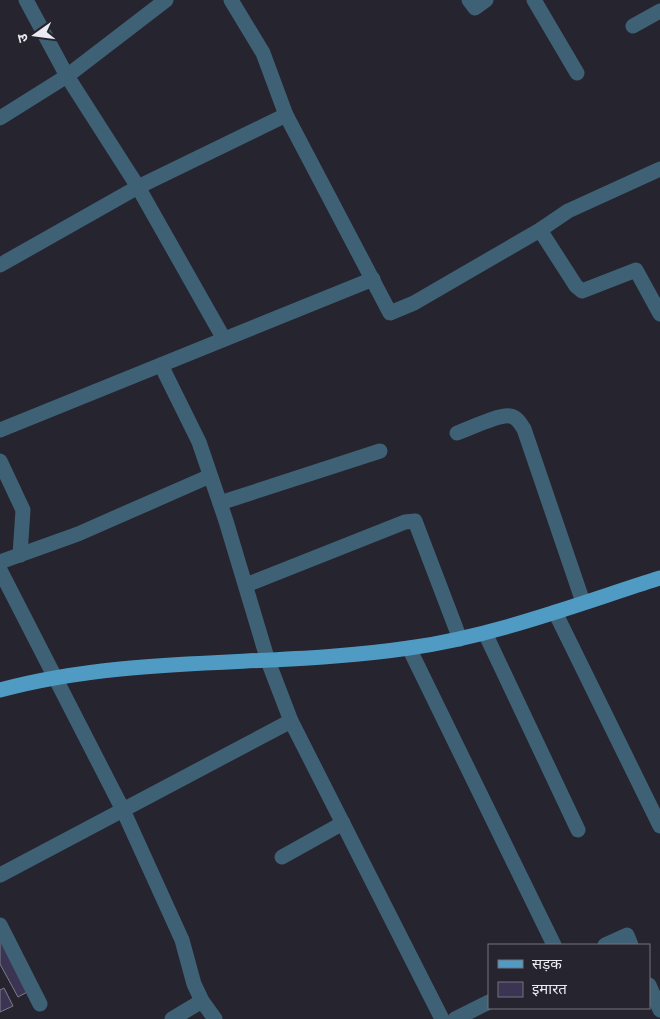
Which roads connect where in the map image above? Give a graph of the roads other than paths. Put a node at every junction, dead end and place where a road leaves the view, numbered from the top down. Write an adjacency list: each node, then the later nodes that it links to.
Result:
1 (26, 0): 10 (street)
2 (166, 0): 10 (street)
3 (231, 0): 11 (street)
4 (469, 0): 5 (street)
5 (486, 0)
6 (534, 0): 9 (street)
7 (660, 11): 8 (street)
8 (632, 26)
9 (577, 73)
10 (67, 76): 12 (street); 14 (street)
11 (286, 115): 14 (street); 17 (street)
12 (0, 118)
13 (660, 168): 15 (street)
14 (138, 187): 16 (street); 19 (street)
15 (540, 230): 17 (street); 18 (street)
16 (0, 265)
17 (373, 279): 19 (street)
18 (659, 310)
19 (224, 339): 20 (street)
20 (161, 365): 21 (street); 25 (street)
21 (0, 430)
22 (457, 433): 32 (street)
23 (380, 452): 26 (street)
24 (0, 461): 27 (street)
25 (210, 476): 26 (street); 27 (street)
26 (220, 503): 31 (street)
27 (20, 555): 28 (street)
28 (0, 562)
29 (0, 570): 38 (street)
30 (660, 578): 32 (main road)
31 (246, 585): 35 (street); 37 (street)
32 (583, 602): 33 (main road)
33 (555, 612): 34 (main road); 43 (street)
34 (485, 632): 35 (main road); 44 (street)
35 (460, 638): 36 (main road)
36 (410, 648): 37 (main road); 48 (street)
37 (268, 661): 38 (main road); 40 (street)
38 (57, 678): 39 (main road); 41 (street)
39 (0, 690)
40 (292, 721): 41 (street); 42 (street)
41 (123, 810): 46 (street); 52 (street)
42 (344, 823): 45 (street); 58 (street)
43 (660, 826)
44 (578, 830)
45 (282, 857)
46 (0, 875)
47 (0, 925): 54 (street)
48 (554, 944)
49 (607, 944): 50 (street)
50 (631, 944)
51 (650, 987): 55 (street)
52 (202, 1001): 56 (street); 57 (street)
53 (488, 1002): 59 (street)
54 (40, 1004)
55 (660, 1010)
56 (172, 1019)
57 (215, 1019)
58 (442, 1019)
59 (455, 1019)

